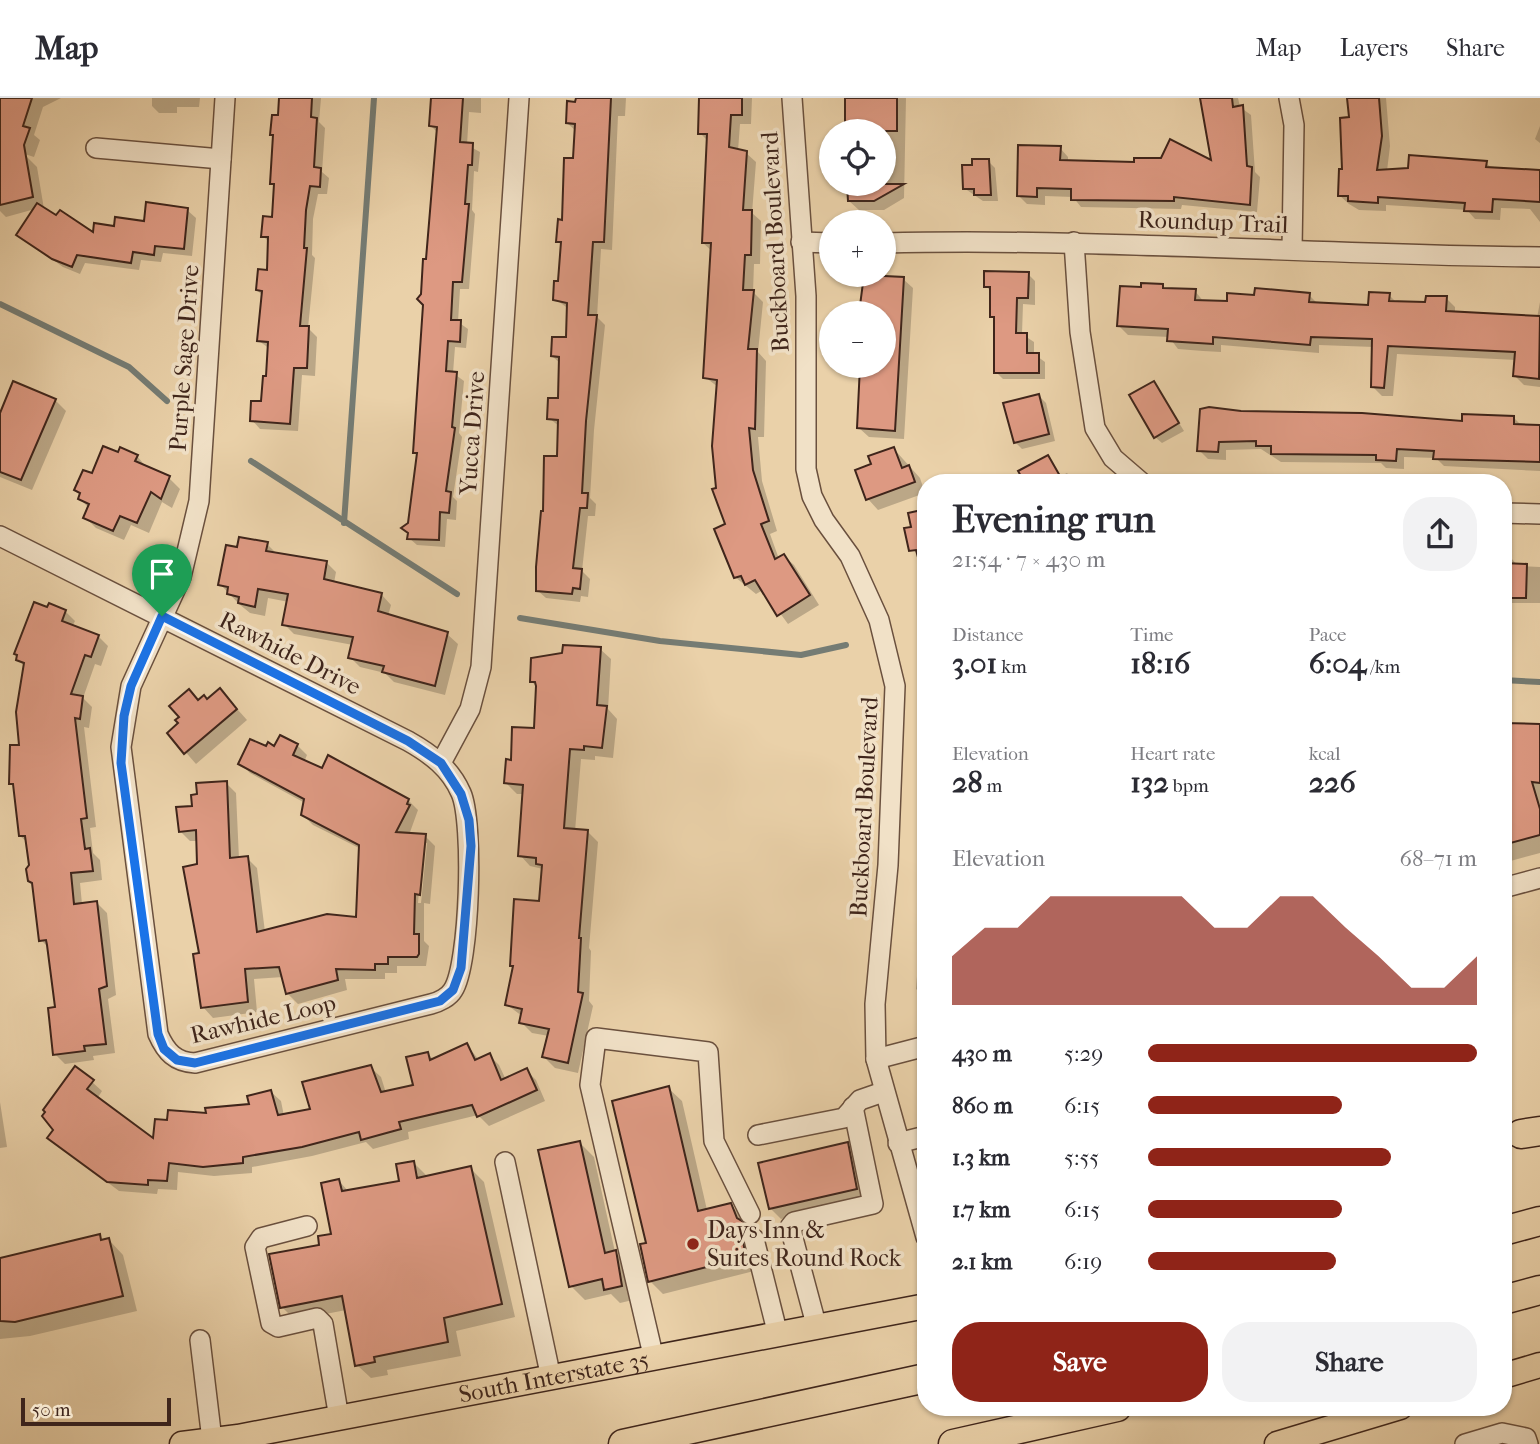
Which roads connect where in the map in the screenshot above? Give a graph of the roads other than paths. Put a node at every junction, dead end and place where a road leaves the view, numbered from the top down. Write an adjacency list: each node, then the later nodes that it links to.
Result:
1 (225, 98): 6 (street, Purple Sage Drive)
2 (519, 98): 18 (street, Yucca Drive)
3 (792, 98): 7 (street, Buckboard Boulevard)
4 (1289, 98): 11 (street)
5 (96, 148): 6 (street)
6 (221, 159): 17 (street, Purple Sage Drive)
7 (801, 242): 9 (street); 22 (street, Buckboard Boulevard)
8 (1074, 242): 10 (street, Roundup Trail); 11 (street, Roundup Trail); 13 (street)
9 (819, 243)
10 (896, 243)
11 (1292, 249): 12 (street, Roundup Trail)
12 (1540, 257)
13 (1132, 474)
14 (1512, 513): 15 (street)
15 (1540, 514)
16 (0, 536): 17 (street, Rawhide Drive)
17 (162, 616): 18 (street, Rawhide Drive); 18 (street, Rawhide Loop)
18 (441, 763)
19 (1540, 878): 20 (street)
20 (1512, 886)
21 (917, 1048): 22 (street)
22 (876, 1059): 23 (street, Buckboard Boulevard)
23 (883, 1092): 24 (street); 27 (street, Buckboard Boulevard)
24 (853, 1108): 25 (street); 38 (street)
25 (758, 1135)
26 (917, 1138): 27 (street)
27 (898, 1143): 29 (street, Buckboard Boulevard)
28 (505, 1162): 44 (street)
29 (917, 1207)
30 (750, 1214): 41 (street)
31 (1540, 1221): 33 (highway)
32 (307, 1226): 48 (street)
33 (1512, 1229)
34 (754, 1239): 39 (street)
35 (1540, 1290): 36 (highway)
36 (1512, 1298)
37 (917, 1308): 38 (main road, South Interstate 35)
38 (817, 1328): 39 (main road, South Interstate 35)
39 (778, 1335): 41 (main road, South Interstate 35)
40 (200, 1340): 49 (street)
41 (654, 1359): 44 (main road, South Interstate 35)
42 (1540, 1365): 43 (main road)
43 (1512, 1373)
44 (551, 1378): 48 (main road, South Interstate 35)
45 (917, 1380): 51 (highway)
46 (1077, 1416): 52 (highway)
47 (1369, 1416): 53 (main road)
48 (339, 1418): 49 (main road, South Interstate 35)
49 (212, 1440): 50 (main road, South Interstate 35)
50 (182, 1444)
51 (623, 1444)
52 (953, 1444)
53 (1277, 1444)
54 (1465, 1444): 55 (street)
55 (1528, 1444)

